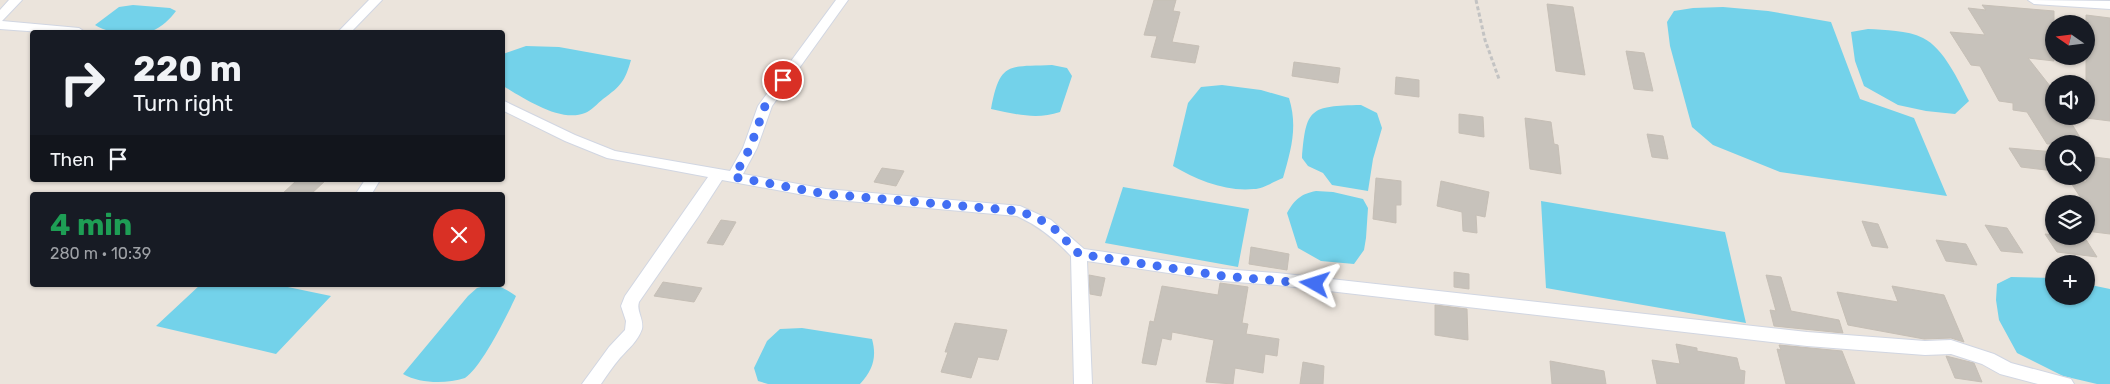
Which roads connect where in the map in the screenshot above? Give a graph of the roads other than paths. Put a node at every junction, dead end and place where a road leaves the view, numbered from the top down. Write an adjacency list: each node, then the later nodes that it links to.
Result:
1 (16, 0): 6 (street)
2 (376, 0): 9 (street)
3 (842, 0): 12 (street)
4 (2034, 0): 5 (street)
5 (2110, 5)
6 (0, 18)
7 (0, 25): 8 (street)
8 (56, 30)
9 (346, 30)
10 (505, 106): 11 (street)
11 (718, 174): 12 (street); 14 (street)
12 (734, 177): 13 (street)
13 (1079, 254): 15 (street); 16 (street)
14 (591, 384)
15 (1083, 384)
16 (2065, 384)

